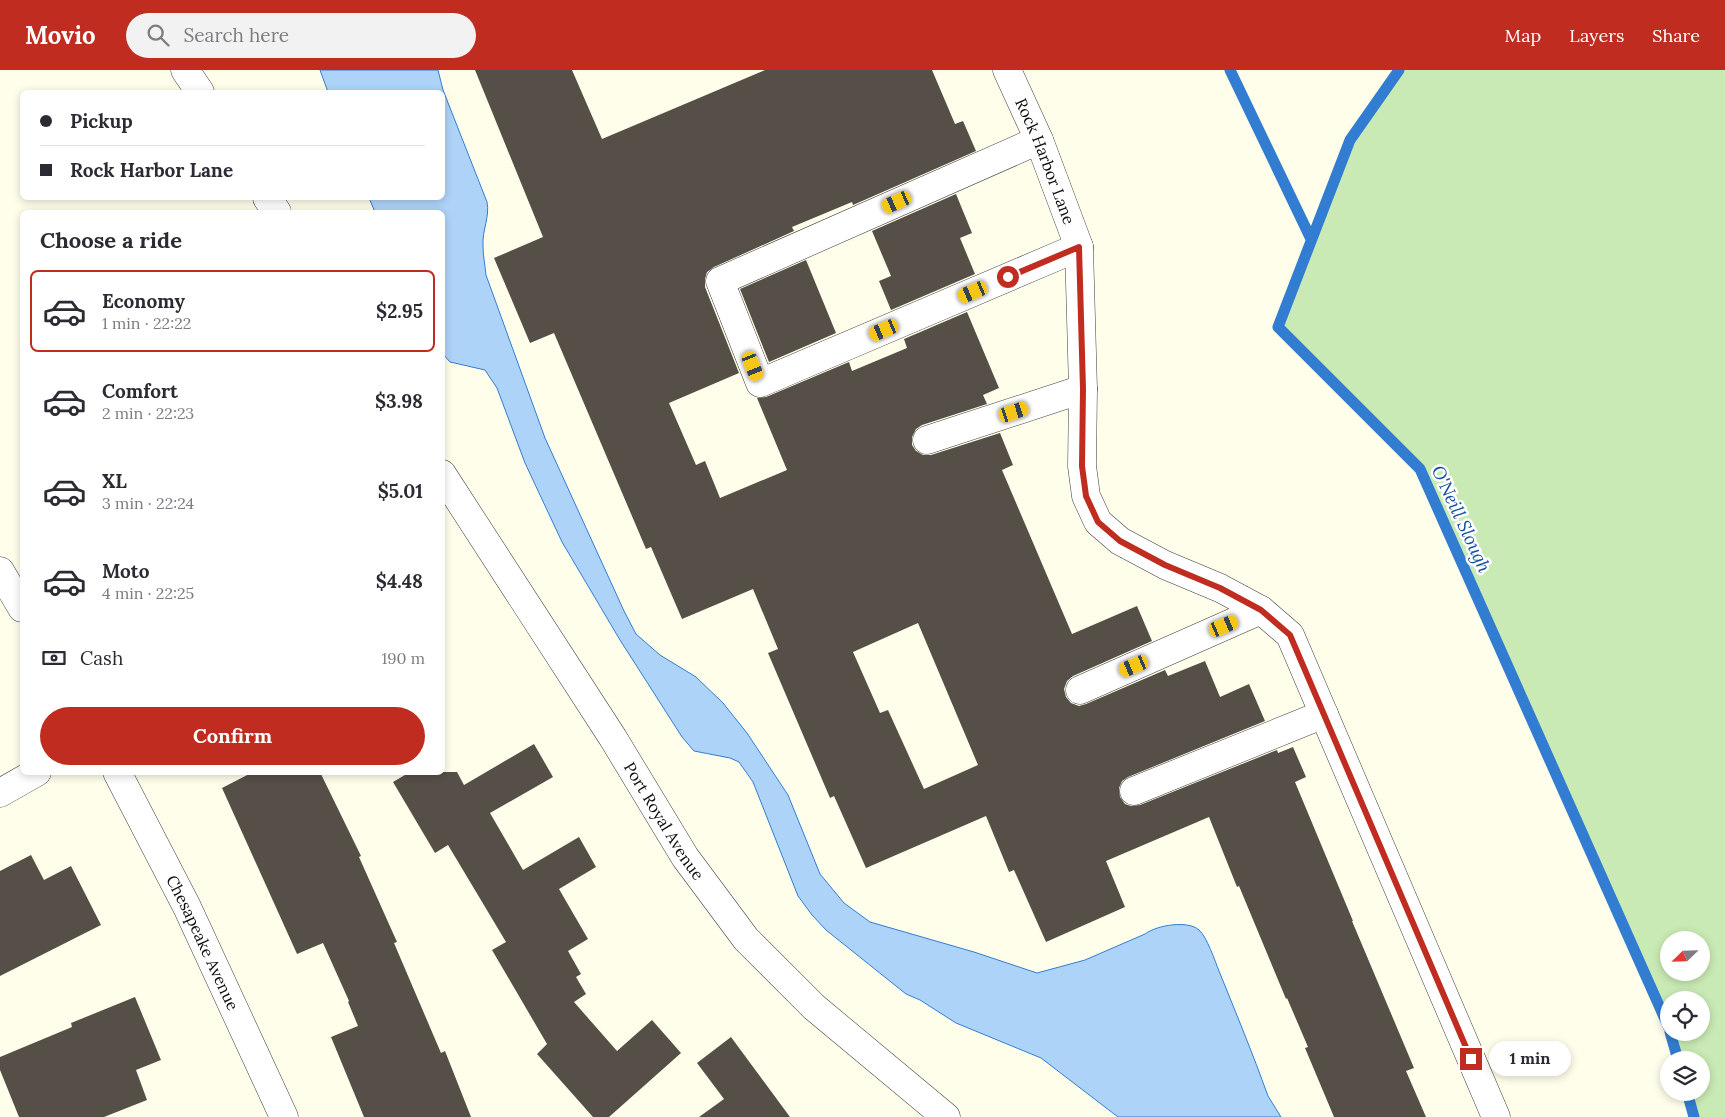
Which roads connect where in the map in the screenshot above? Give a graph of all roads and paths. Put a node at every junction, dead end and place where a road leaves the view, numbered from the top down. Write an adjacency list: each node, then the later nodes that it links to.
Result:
1 (186, 70): 3 (street)
2 (1007, 70): 4 (street, Rock Harbor Lane)
3 (199, 90)
4 (1039, 140): 5 (street, Rock Harbor Lane); 5 (street)
5 (1079, 247): 6 (street, Rock Harbor Lane)
6 (1083, 389): 7 (street); 11 (street, Rock Harbor Lane)
7 (927, 440)
8 (445, 479): 20 (street, Port Royal Avenue)
9 (0, 571): 10 (street)
10 (20, 605)
11 (1261, 610): 12 (street); 13 (street, Rock Harbor Lane)
12 (1080, 690)
13 (1324, 714): 16 (street); 18 (street, Rock Harbor Lane)
14 (32, 775): 17 (street)
15 (119, 775): 19 (street, Chesapeake Avenue)
16 (1134, 791)
17 (0, 793)
18 (1492, 1116)
19 (284, 1117)
20 (946, 1117)

